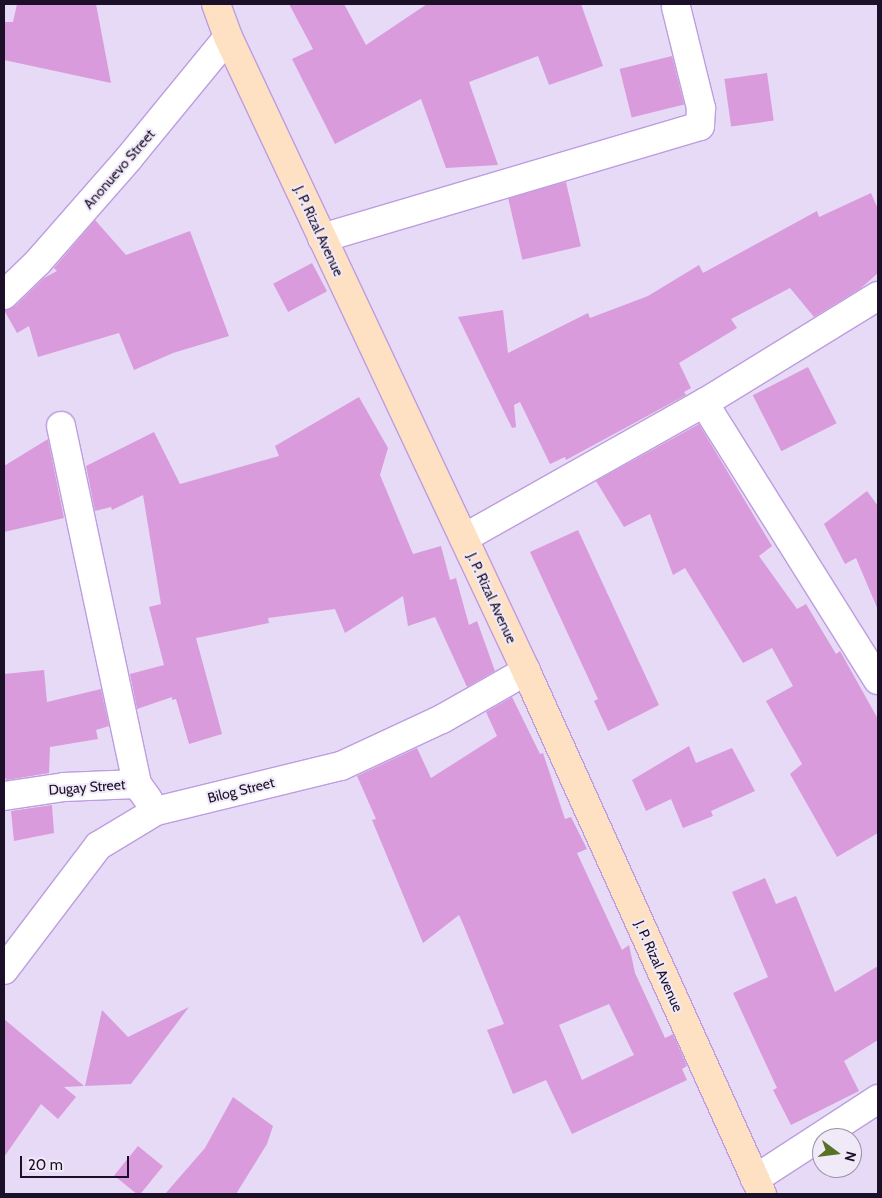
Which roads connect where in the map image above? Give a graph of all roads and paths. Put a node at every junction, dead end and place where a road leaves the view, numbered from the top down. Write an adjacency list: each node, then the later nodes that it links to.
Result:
1 (216, 4): 3 (main road, J. P. Rizal Avenue)
2 (676, 7): 4 (street)
3 (228, 37): 4 (main road, J. P. Rizal Avenue); 5 (street, Anonuevo Street)
4 (322, 238): 9 (main road, J. P. Rizal Avenue)
5 (4, 295)
6 (876, 301): 7 (street)
7 (704, 403): 9 (street); 11 (street)
8 (61, 426): 12 (street)
9 (464, 538): 10 (main road, J. P. Rizal Avenue)
10 (526, 671): 14 (street, Bilog Street); 17 (main road, J. P. Rizal Avenue)
11 (878, 680)
12 (138, 784): 13 (street, Dugay Street); 14 (street, Dugay Street)
13 (4, 796)
14 (156, 811): 15 (street, Bilog Street)
15 (4, 970)
16 (878, 1099): 17 (street)
17 (759, 1186)

